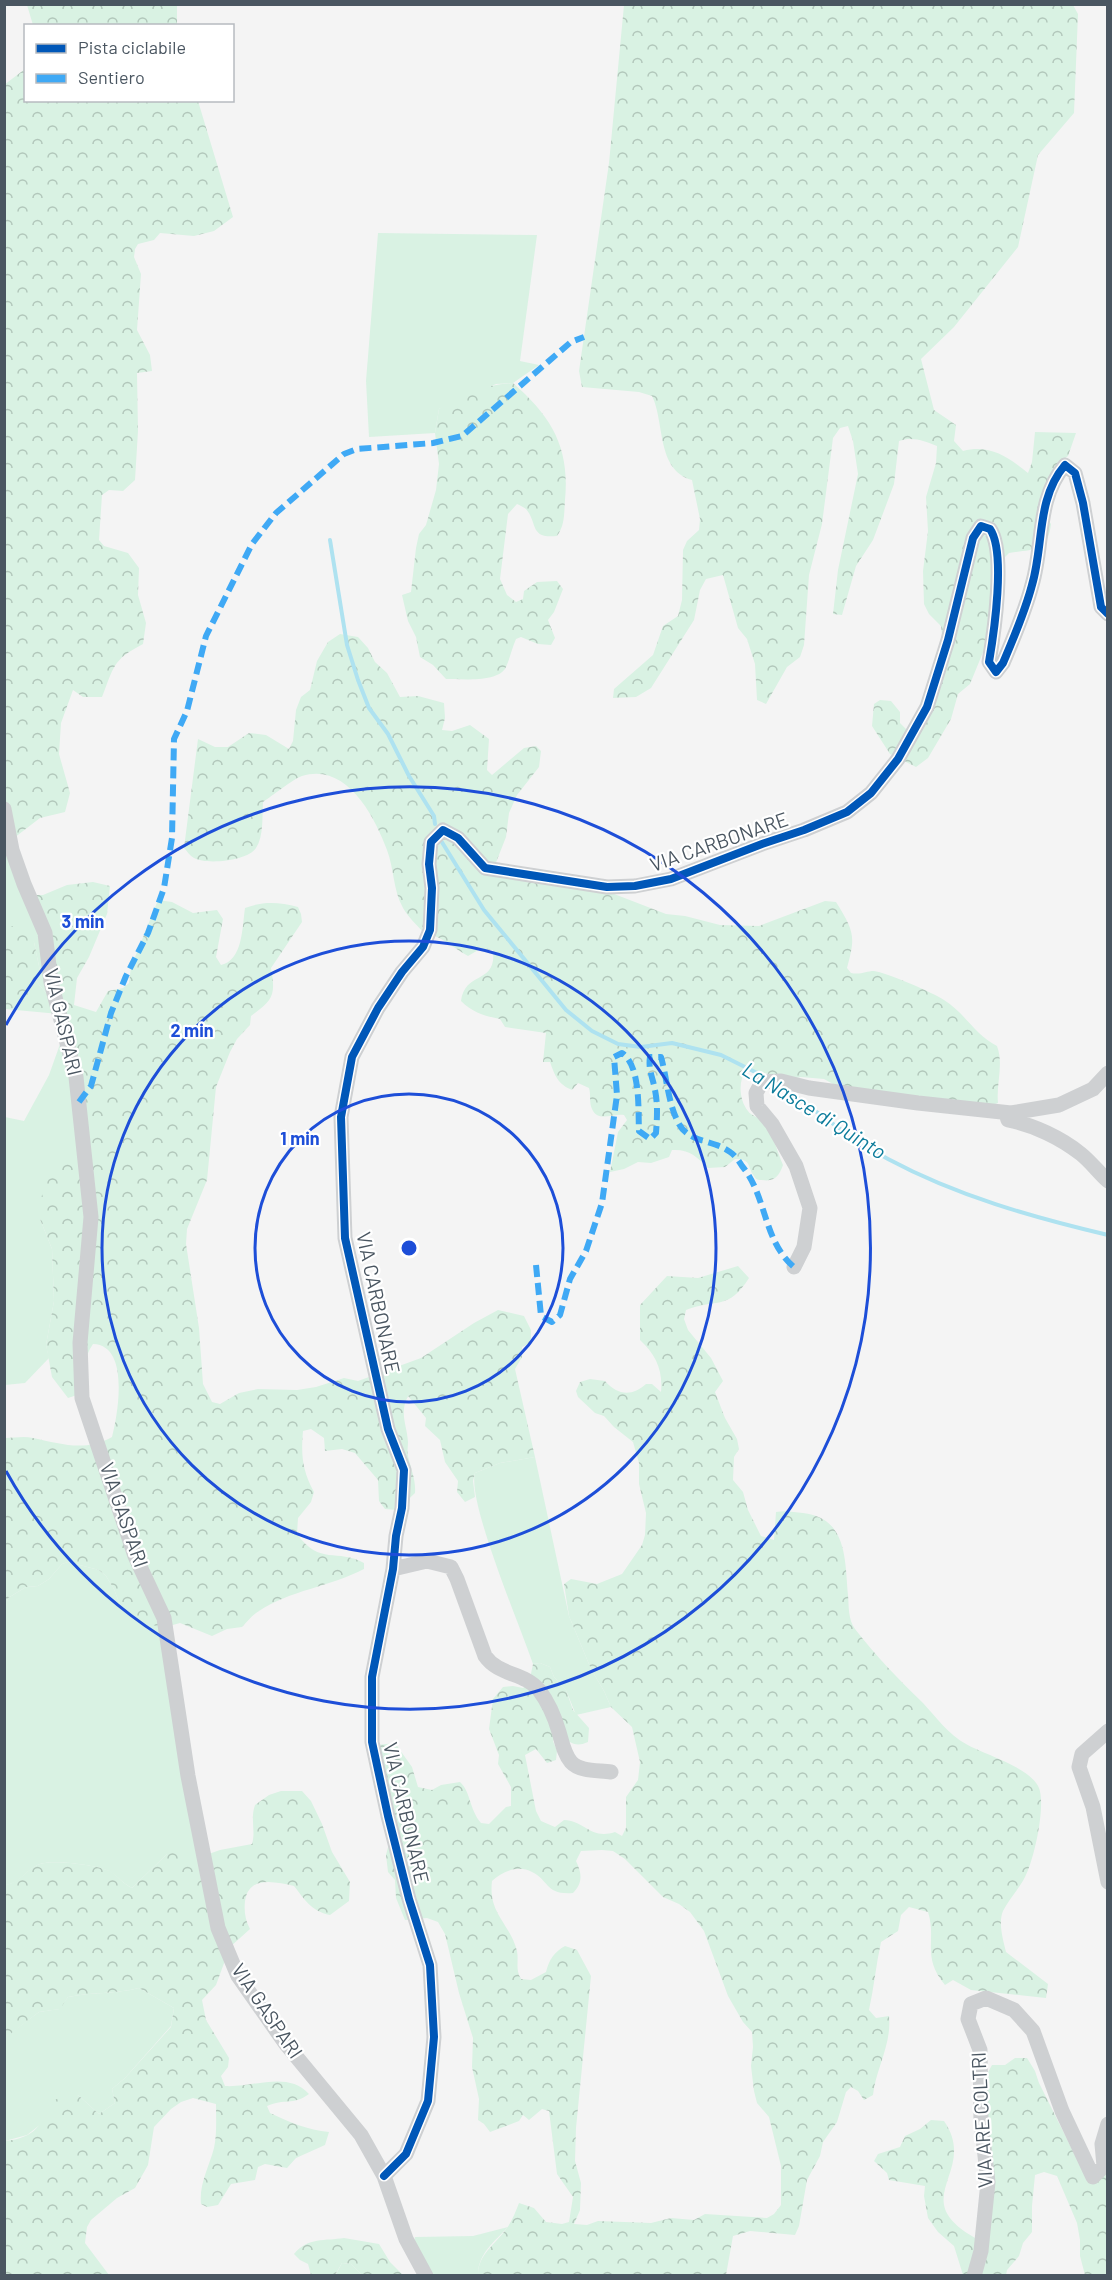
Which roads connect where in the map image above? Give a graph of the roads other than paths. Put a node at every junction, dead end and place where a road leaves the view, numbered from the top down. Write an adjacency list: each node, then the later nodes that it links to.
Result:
1 (1107, 614): 7 (street, VIA CARBONARE)
2 (4, 809): 12 (street, VIA GASPARI)
3 (1107, 1073): 4 (street)
4 (1011, 1113): 5 (street); 6 (street)
5 (1107, 1182)
6 (794, 1267)
7 (393, 1569): 9 (street); 12 (street, VIA CARBONARE)
8 (1107, 1731): 10 (street)
9 (611, 1772)
10 (1107, 1881)
11 (1107, 2124): 14 (street, VIA ARE COLTRI)
12 (384, 2176): 13 (street, VIA GASPARI)
13 (426, 2276)
14 (974, 2276)

